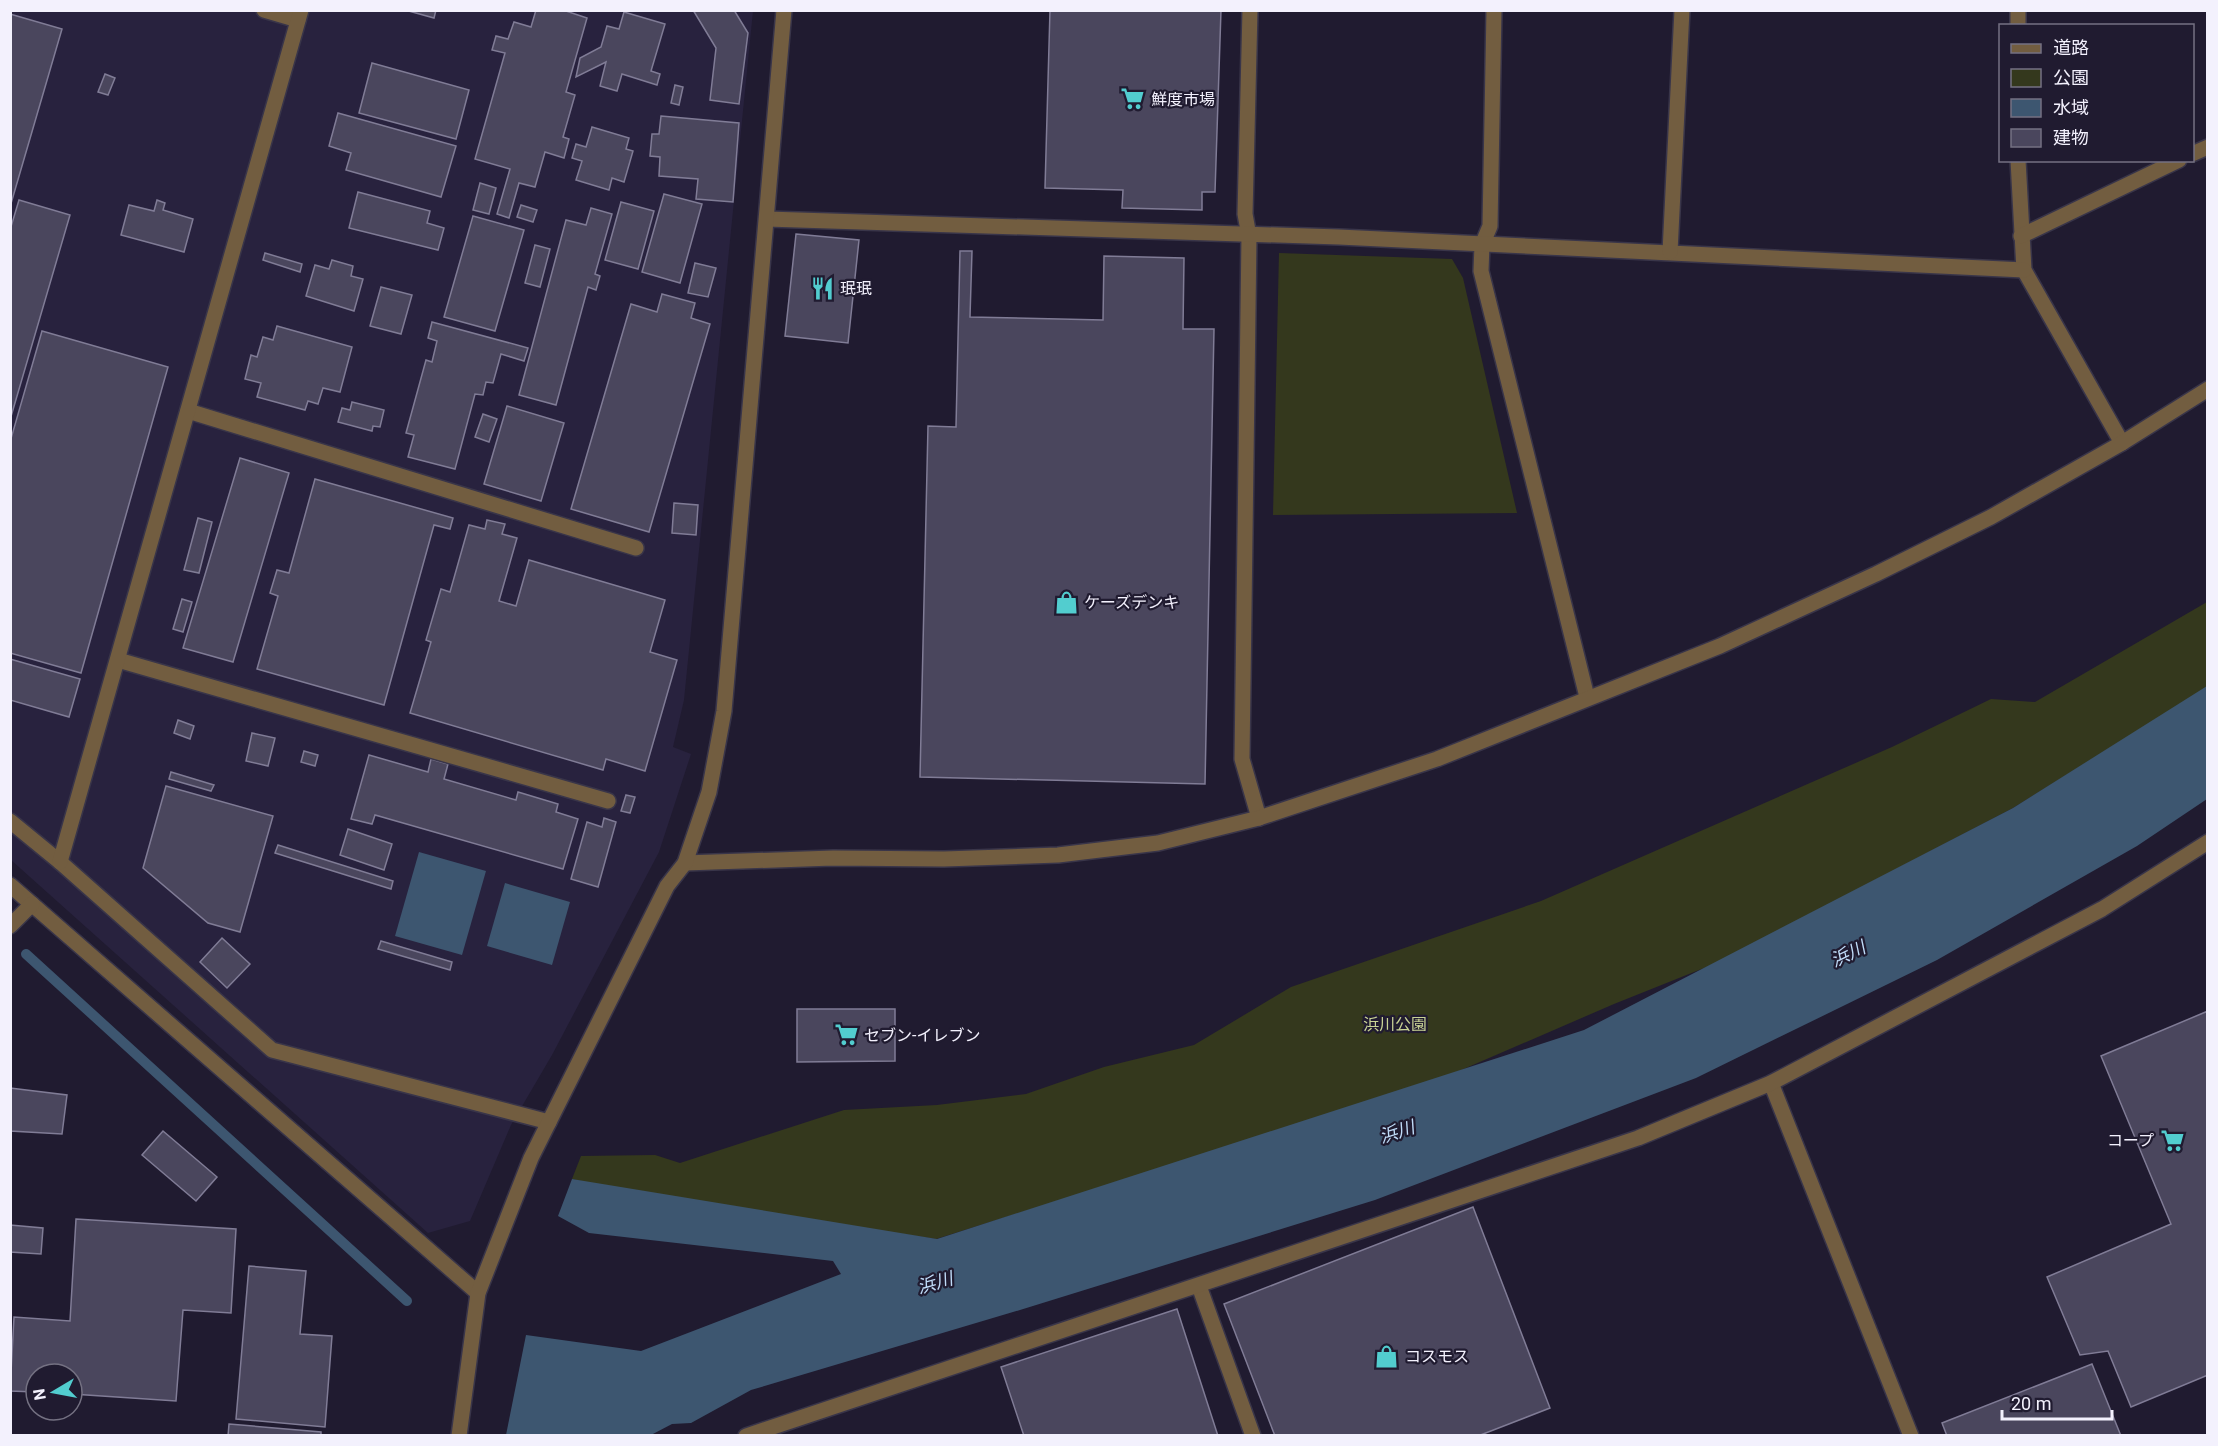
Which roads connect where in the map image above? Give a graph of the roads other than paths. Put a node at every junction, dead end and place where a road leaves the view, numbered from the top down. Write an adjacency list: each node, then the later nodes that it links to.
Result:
1 (264, 10): 6 (street)
2 (784, 10): 11 (street)
3 (1250, 10): 12 (street)
4 (1494, 10): 14 (street)
5 (1682, 10): 15 (street)
6 (300, 15): 18 (street)
7 (2208, 147): 8 (street)
8 (2194, 154)
9 (2018, 162): 13 (street)
10 (2176, 162): 13 (street)
11 (767, 219): 12 (street); 28 (street)
12 (1249, 236): 14 (street); 24 (street)
13 (2021, 236): 16 (street)
14 (1482, 245): 15 (street); 22 (street)
15 (1670, 252): 16 (street)
16 (2024, 270): 19 (street)
17 (2208, 389): 19 (street)
18 (188, 411): 20 (street); 21 (street)
19 (2122, 443): 22 (street)
20 (636, 548)
21 (118, 660): 23 (street); 27 (street)
22 (1587, 698): 24 (street)
23 (608, 801)
24 (1259, 818): 28 (street)
25 (10, 821): 27 (street)
26 (2208, 842): 32 (street)
27 (60, 862): 33 (street)
28 (685, 863): 33 (street)
29 (10, 885): 30 (street)
30 (32, 904): 31 (street); 35 (street)
31 (10, 926)
32 (1771, 1083): 34 (street); 39 (street)
33 (549, 1122): 35 (street)
34 (1199, 1286): 37 (street); 38 (street)
35 (478, 1293): 36 (street)
36 (459, 1436)
37 (746, 1436)
38 (1253, 1436)
39 (1911, 1436)

